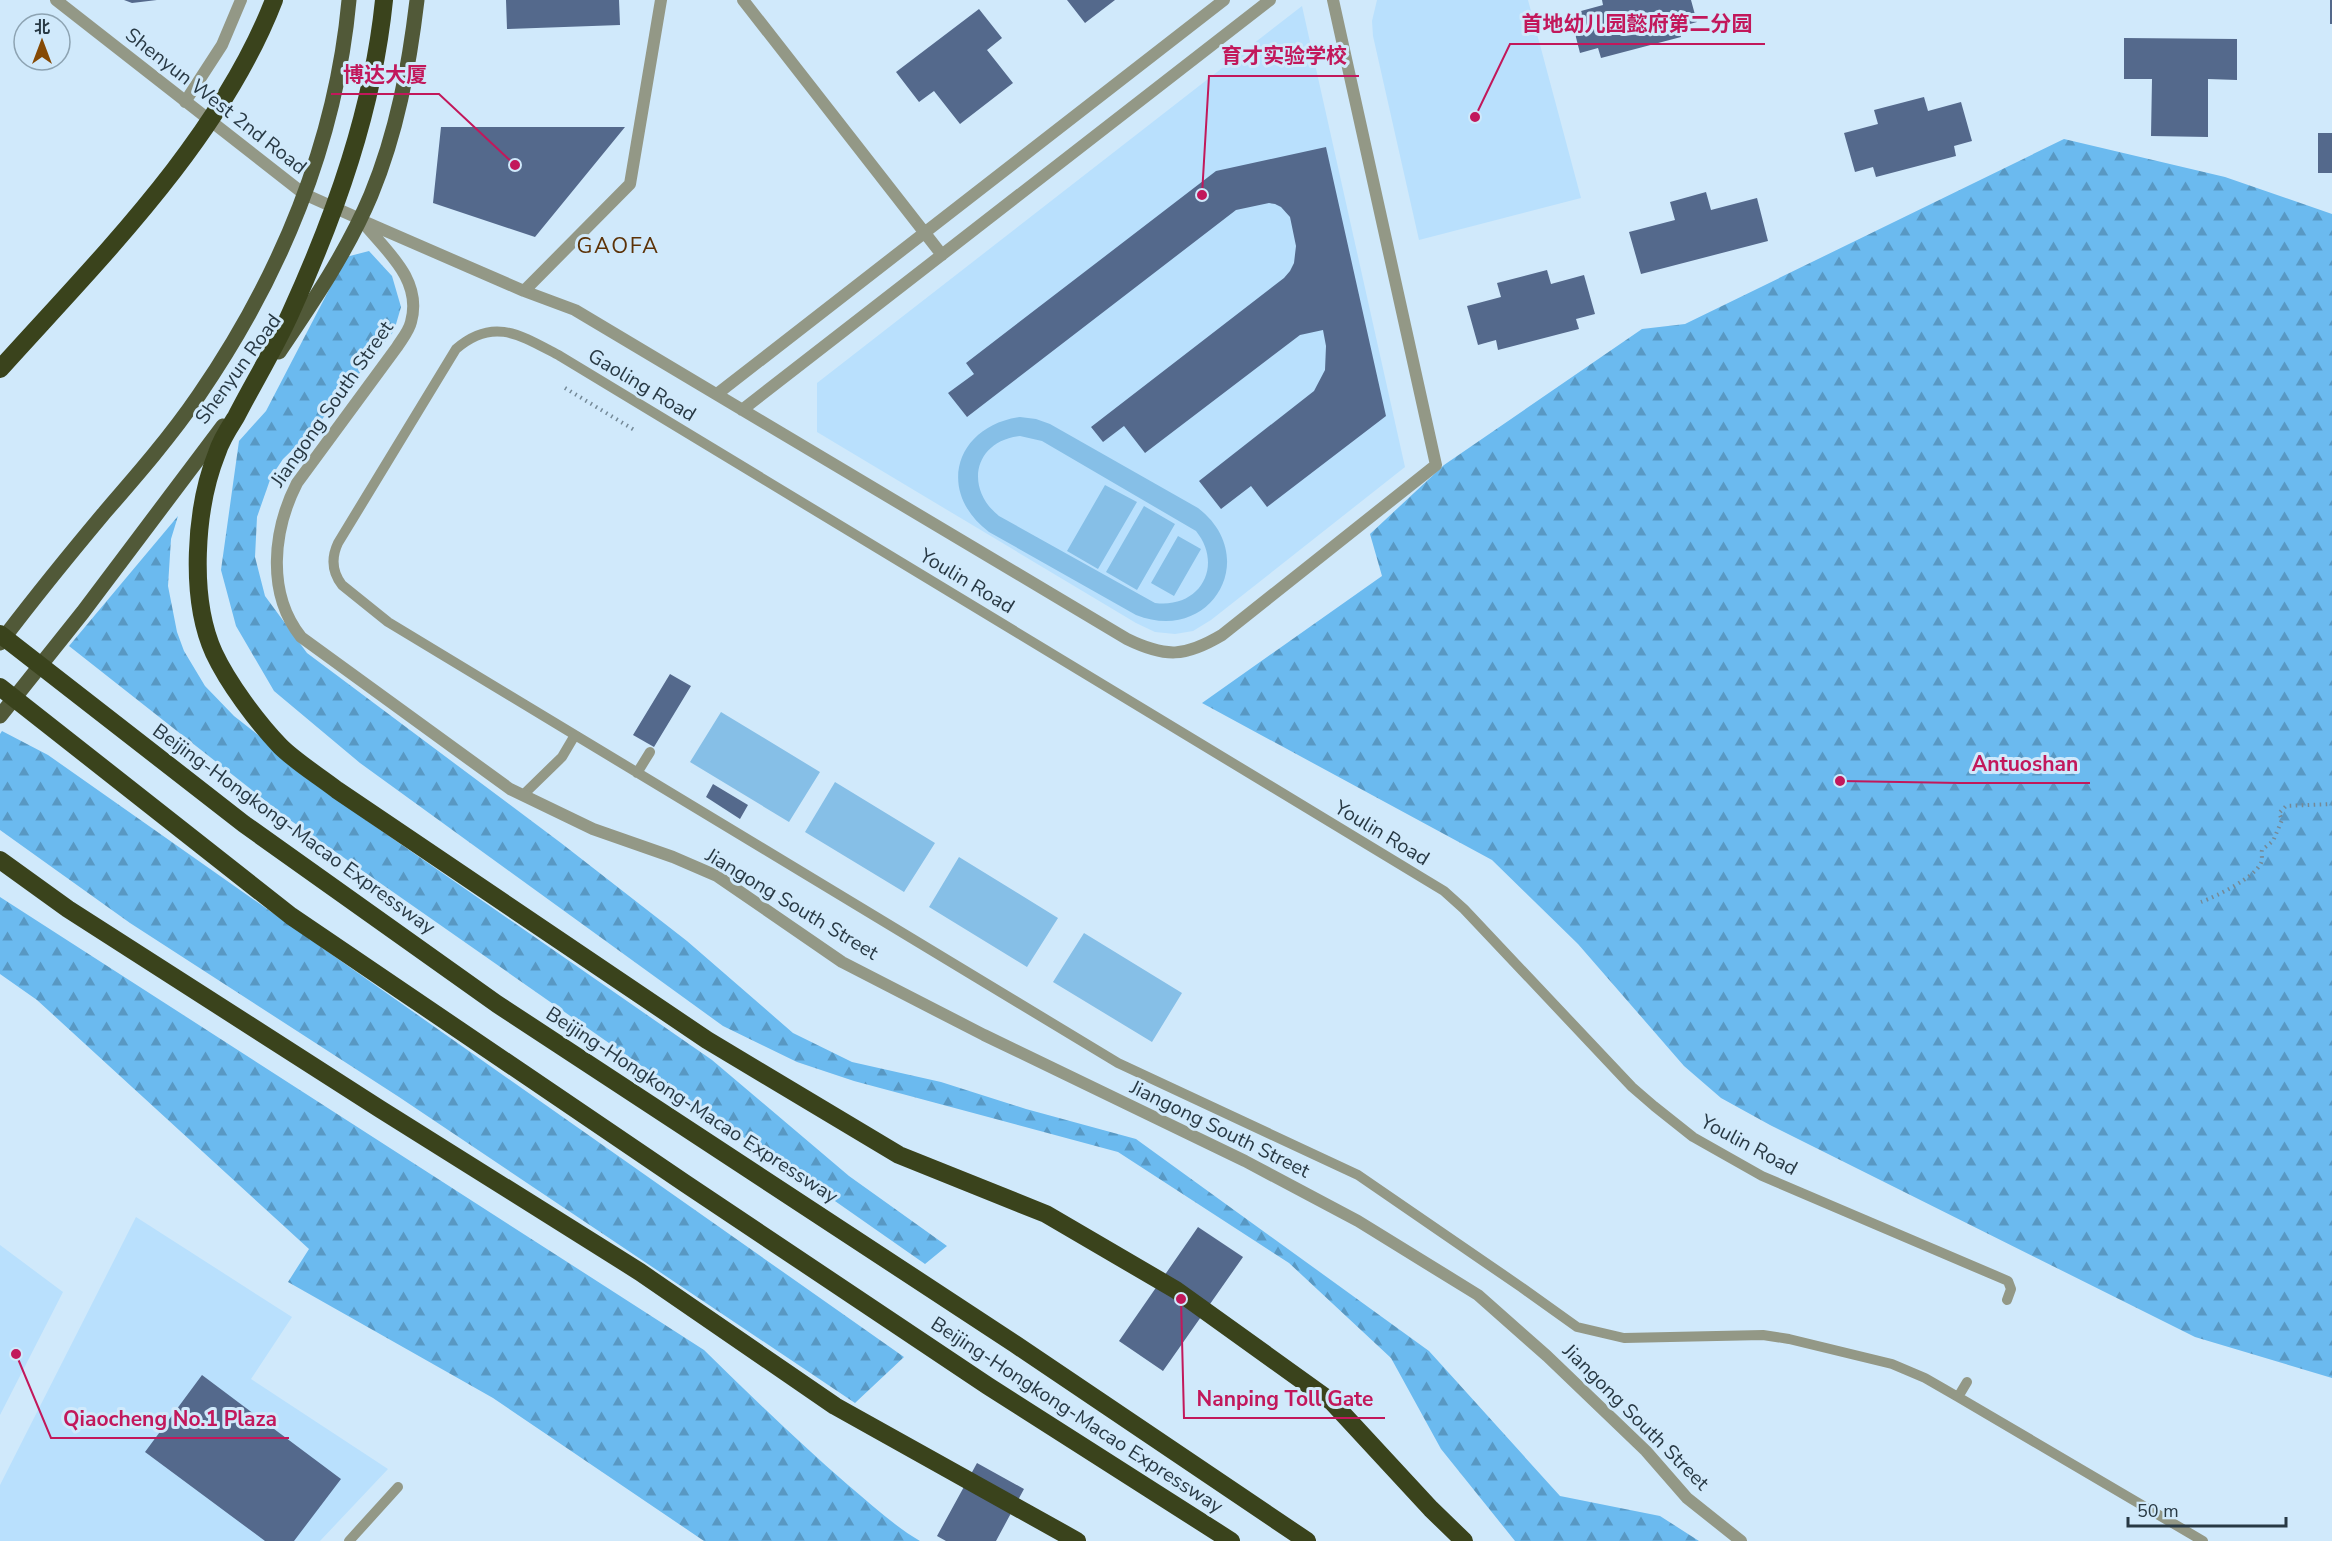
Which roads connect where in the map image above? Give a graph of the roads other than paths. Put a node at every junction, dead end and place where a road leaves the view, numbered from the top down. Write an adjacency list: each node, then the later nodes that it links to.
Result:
1 (56, 0): 12 (street, Shenyun West 2nd Road)
2 (242, 0): 12 (street)
3 (274, 0): 18 (highway)
4 (349, 0): 13 (main road, Shenyun Road)
5 (384, 0): 39 (highway)
6 (417, 0): 14 (main road, Shenyun Road)
7 (661, 0): 17 (street)
8 (743, 0): 15 (street)
9 (1224, 0): 15 (street)
10 (1270, 0): 16 (street)
11 (1333, 0): 20 (street, Shenyun West 2nd Road)
12 (185, 102): 13 (street, Shenyun West 2nd Road)
13 (304, 194): 14 (street, Shenyun West 2nd Road); 23 (main road, Shenyun Road)
14 (360, 219): 17 (street, Shenyun West 2nd Road); 25 (main road, Shenyun Road); 29 (street, Jiangong South Street)
15 (924, 233): 16 (street); 19 (street)
16 (942, 255): 20 (street)
17 (524, 291): 19 (street, Shenyun West 2nd Road)
18 (0, 369)
19 (717, 394): 20 (street, Shenyun West 2nd Road)
20 (742, 410)
21 (706, 444): 26 (lane, Gaoling Road); 31 (lane, Youlin Road)
22 (0, 634): 38 (highway, Beijing-Hongkong-Macao Expressway)
23 (0, 643)
24 (0, 687): 37 (highway, Beijing-Hongkong-Macao Expressway)
25 (0, 716)
26 (575, 735): 28 (lane, Gaoling Road); 29 (lane)
27 (650, 752): 28 (lane)
28 (637, 772): 33 (lane, Gaoling Road)
29 (523, 795): 40 (street, Jiangong South Street)
30 (0, 860): 36 (highway)
31 (2007, 1300)
32 (1967, 1382): 33 (lane)
33 (1958, 1397): 41 (lane, Gaoling Road)
34 (398, 1487): 35 (lane)
35 (349, 1541)
36 (1077, 1541)
37 (1231, 1541)
38 (1307, 1541)
39 (1464, 1541)
40 (1741, 1541)
41 (2203, 1541)

